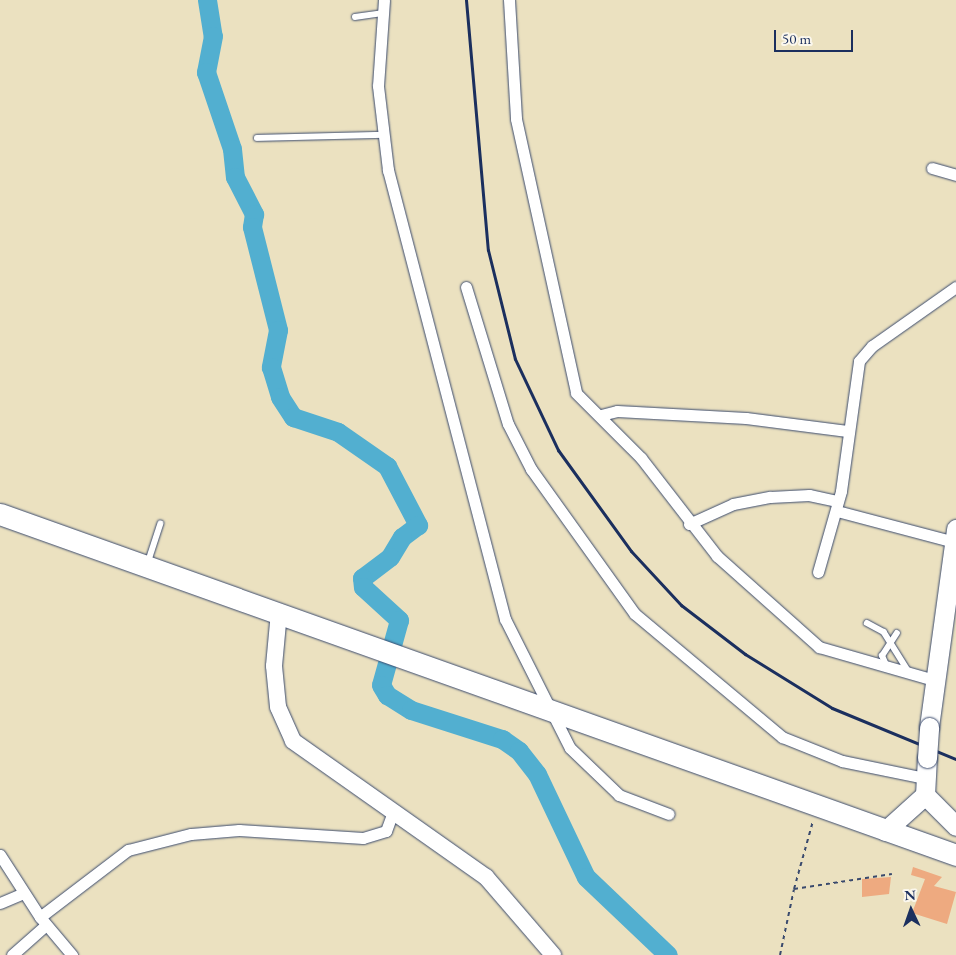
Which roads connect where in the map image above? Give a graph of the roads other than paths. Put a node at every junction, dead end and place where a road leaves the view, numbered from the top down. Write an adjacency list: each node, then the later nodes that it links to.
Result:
1 (384, 0): 3 (street)
2 (509, 0): 11 (street)
3 (386, 13): 4 (lane); 5 (street)
4 (356, 17)
5 (382, 135): 6 (lane); 27 (street)
6 (257, 138)
7 (932, 168): 8 (street)
8 (956, 175)
9 (956, 287): 12 (street)
10 (466, 288): 28 (street)
11 (602, 415): 12 (street); 16 (street)
12 (847, 432): 13 (street)
13 (837, 506): 16 (street); 17 (street); 19 (street)
14 (0, 514): 18 (highway)
15 (160, 524): 18 (lane)
16 (689, 524): 24 (street)
17 (955, 535): 26 (main road)
18 (147, 566): 20 (highway)
19 (818, 572)
20 (279, 612): 27 (highway); 29 (main road)
21 (867, 623): 23 (lane)
22 (897, 633): 23 (lane)
23 (890, 643): 24 (lane); 25 (lane)
24 (886, 667): 25 (street)
25 (910, 674): 26 (street)
26 (934, 680): 28 (main road, bridge)
27 (548, 708): 30 (street); 32 (highway)
28 (925, 787): 31 (main road); 32 (main road)
29 (393, 812): 37 (street); 40 (main road)
30 (669, 814)
31 (956, 826)
32 (885, 831): 34 (highway)
33 (0, 855): 35 (street)
34 (956, 855)
35 (23, 893): 36 (street); 37 (street)
36 (0, 903)
37 (43, 921): 38 (street); 39 (street)
38 (12, 955)
39 (72, 955)
40 (553, 955)

